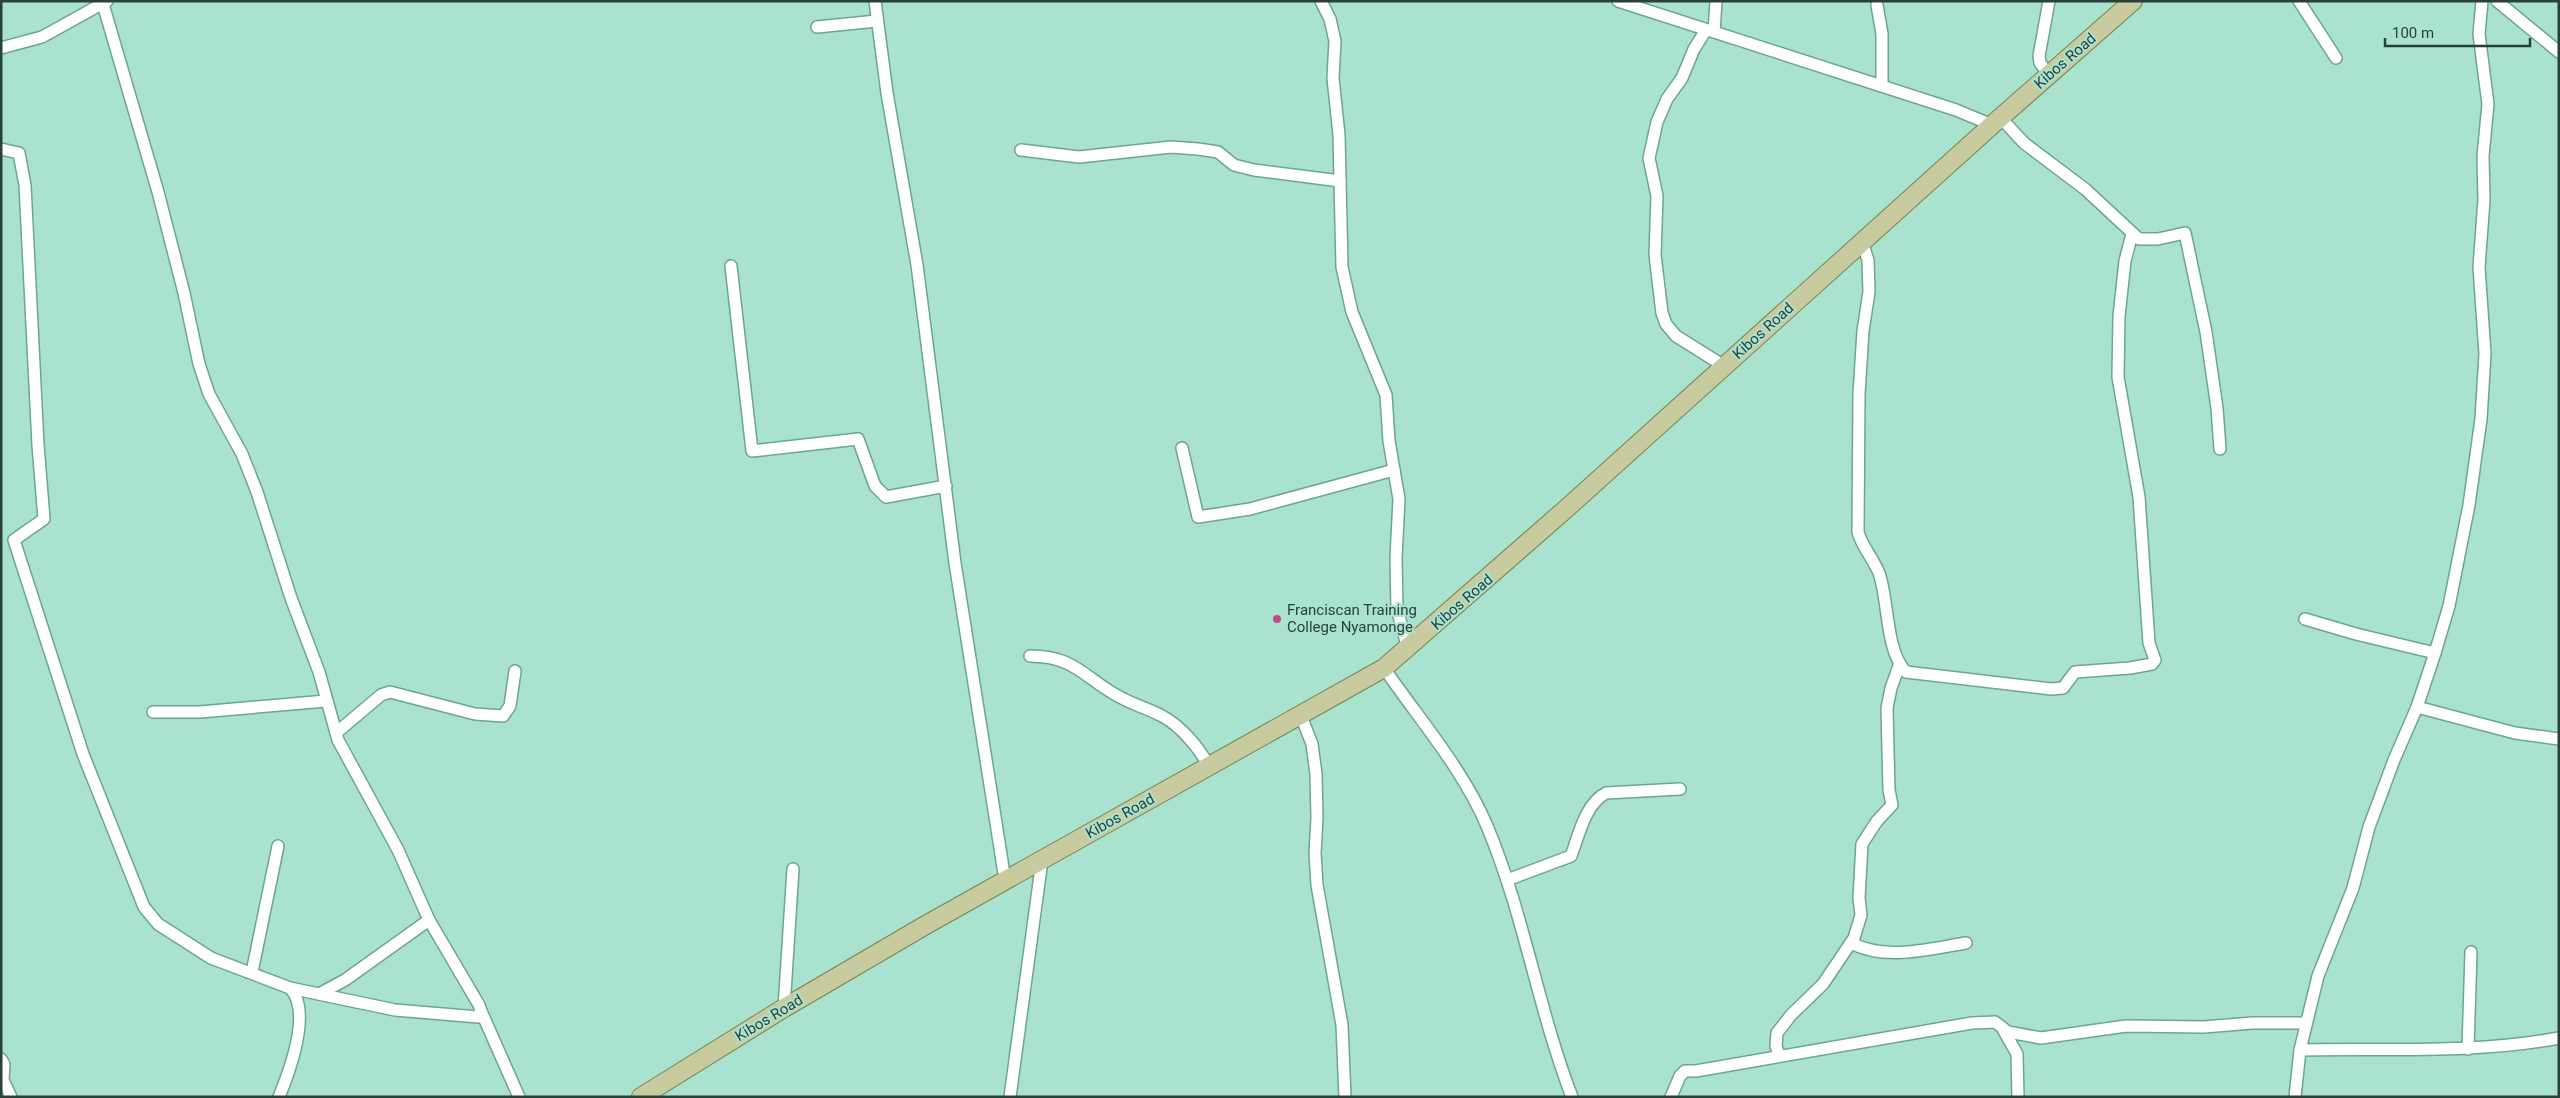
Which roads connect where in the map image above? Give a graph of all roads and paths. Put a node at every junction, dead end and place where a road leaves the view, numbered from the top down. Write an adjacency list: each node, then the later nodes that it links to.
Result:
1 (875, 1): 12 (street)
2 (1321, 1): 23 (street)
3 (1618, 1): 14 (street)
4 (1716, 1): 14 (street)
5 (2049, 1): 18 (street)
6 (2133, 1): 18 (main road, Kibos Road)
7 (2299, 1): 17 (street)
8 (2482, 1): 34 (street)
9 (2497, 1): 16 (street)
10 (105, 2): 15 (street); 39 (street)
11 (1877, 5): 19 (street)
12 (877, 21): 13 (street); 31 (street)
13 (817, 27)
14 (1710, 31): 19 (street); 27 (street)
15 (1, 48)
16 (2559, 52)
17 (2336, 58)
18 (2048, 75): 20 (main road, Kibos Road)
19 (1882, 86): 20 (street)
20 (1996, 121): 24 (street); 25 (main road, Kibos Road)
21 (1, 149): 56 (street)
22 (1021, 150): 23 (street)
23 (1340, 181): 30 (street)
24 (2132, 234): 29 (street); 36 (street)
25 (1862, 242): 27 (main road, Kibos Road); 36 (street)
26 (731, 266): 31 (street)
27 (1724, 366): 33 (main road, Kibos Road)
28 (1182, 448): 30 (street)
29 (2220, 449)
30 (1394, 470): 33 (street)
31 (946, 486): 50 (street)
32 (2305, 619): 34 (street)
33 (1408, 649): 37 (main road, Kibos Road)
34 (2435, 653): 40 (street)
35 (1030, 656): 45 (street)
36 (1899, 666): 53 (street)
37 (1384, 668): 42 (main road, Kibos Road); 51 (street)
38 (515, 671): 43 (street)
39 (326, 701): 41 (street); 43 (street)
40 (2418, 707): 44 (street); 61 (street)
41 (153, 712)
42 (1301, 716): 45 (main road, Kibos Road); 73 (street)
43 (336, 733): 52 (street)
44 (2559, 739)
45 (1209, 766): 48 (main road, Kibos Road)
46 (1680, 789): 51 (street)
47 (278, 846): 56 (street)
48 (1042, 860): 50 (main road, Kibos Road); 72 (street)
49 (793, 869): 59 (street)
50 (1005, 880): 59 (main road, Kibos Road)
51 (1507, 880): 74 (street)
52 (429, 920): 58 (street); 60 (street)
53 (1851, 943): 54 (street); 66 (street)
54 (1966, 943)
55 (2471, 952): 64 (street)
56 (252, 972): 57 (street)
57 (290, 988): 58 (street); 69 (street)
58 (319, 994): 60 (street)
59 (784, 1008): 71 (main road, Kibos Road)
60 (481, 1011): 70 (street)
61 (2306, 1023): 62 (street); 65 (street)
62 (2002, 1028): 66 (street); 76 (street)
63 (2559, 1038): 64 (street)
64 (2468, 1048): 65 (street)
65 (2300, 1050): 77 (street)
66 (1779, 1056): 75 (street)
67 (1, 1059): 68 (street)
68 (11, 1097)
69 (279, 1097)
70 (520, 1097)
71 (641, 1097)
72 (1010, 1097)
73 (1345, 1097)
74 (1572, 1097)
75 (1671, 1097)
76 (2018, 1097)
77 (2295, 1097)

